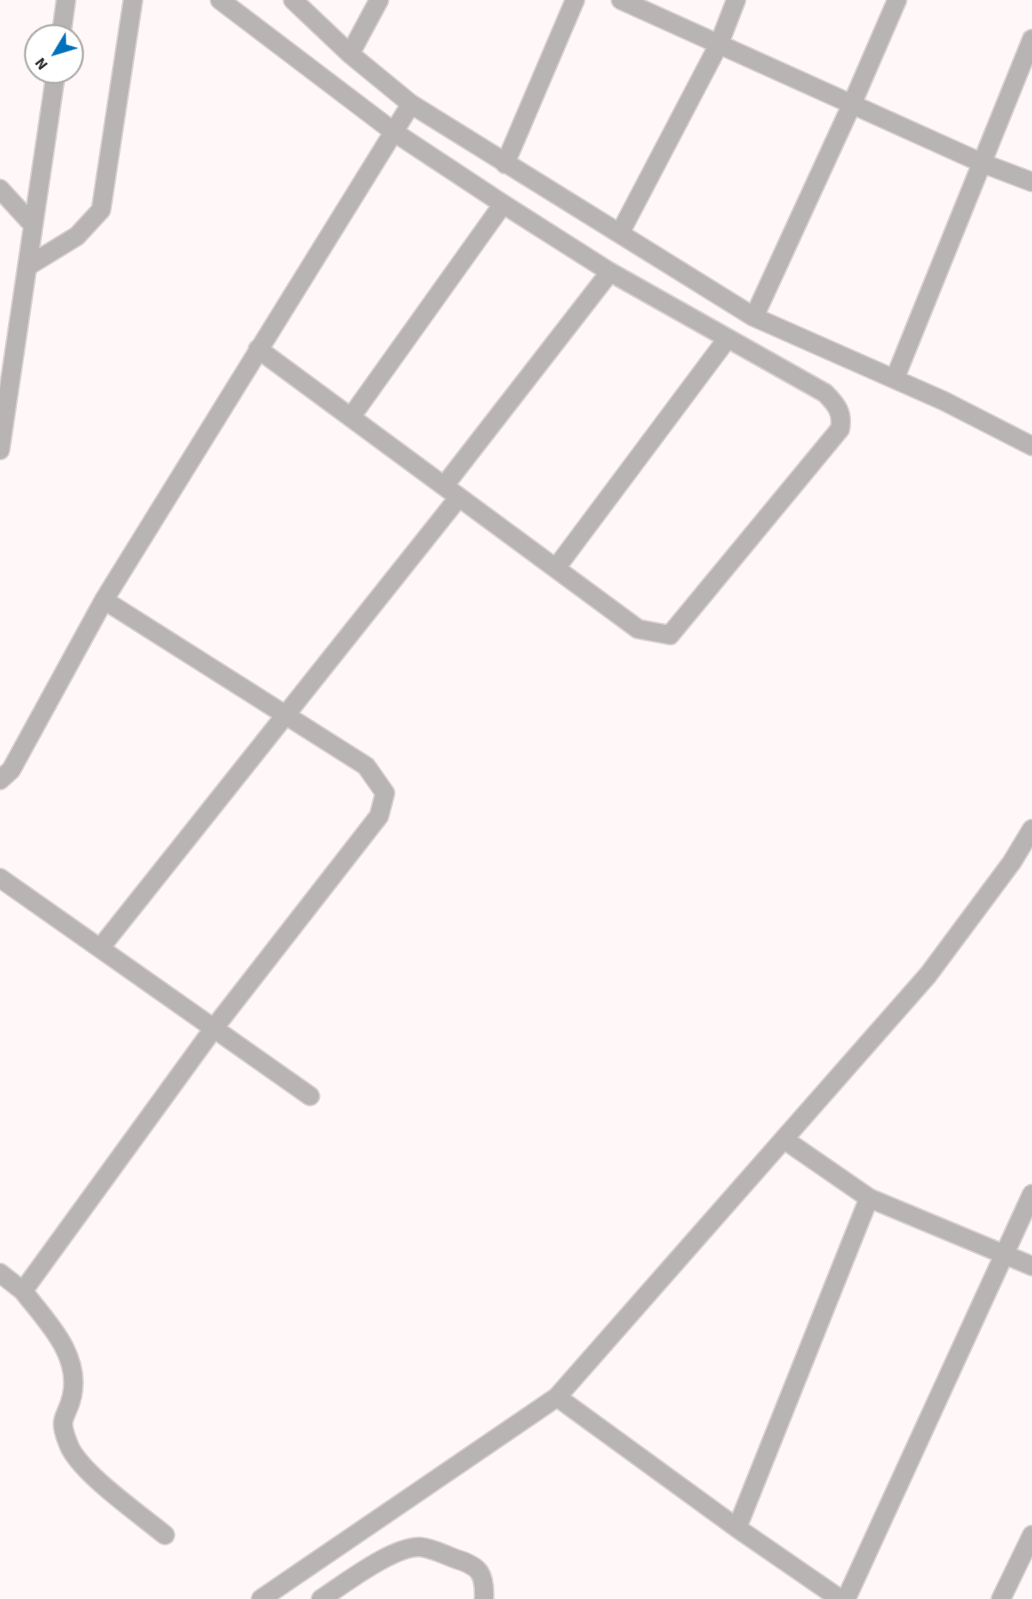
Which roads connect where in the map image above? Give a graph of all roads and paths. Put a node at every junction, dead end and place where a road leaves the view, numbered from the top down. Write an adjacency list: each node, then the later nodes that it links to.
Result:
1 (66, 0): 10 (street)
2 (133, 0): 25 (street)
3 (220, 0): 17 (street)
4 (293, 0): 13 (street)
5 (379, 0): 13 (street)
6 (575, 0): 19 (street)
7 (621, 0): 12 (street)
8 (736, 0): 12 (street)
9 (897, 0): 16 (street)
10 (63, 24)
11 (1032, 39): 18 (street)
12 (719, 44): 16 (street); 24 (street)
13 (350, 54): 15 (street)
14 (54, 84): 23 (street)
15 (411, 104): 17 (street); 19 (street)
16 (852, 104): 18 (street); 27 (street)
17 (394, 132): 22 (street); 29 (street)
18 (982, 163): 20 (street); 30 (street)
19 (505, 164): 24 (street)
20 (1032, 182)
21 (0, 189): 23 (street)
22 (503, 204): 26 (street); 31 (street)
23 (33, 225): 25 (street)
24 (620, 233): 27 (street)
25 (28, 266): 33 (street)
26 (610, 272): 28 (street); 34 (street)
27 (754, 317): 30 (street)
28 (727, 339): 35 (street); 35 (street)
29 (258, 349): 31 (street); 36 (street)
30 (895, 378): 32 (street)
31 (351, 417): 34 (street)
32 (1030, 441)
33 (0, 450)
34 (451, 492): 35 (street); 37 (street)
35 (556, 568)
36 (104, 600): 37 (street); 38 (street)
37 (284, 716): 41 (street); 42 (street)
38 (0, 780)
39 (1032, 829): 44 (street)
40 (0, 878): 41 (street)
41 (101, 947): 42 (street)
42 (214, 1028): 43 (street); 50 (street)
43 (310, 1096)
44 (785, 1140): 46 (street); 51 (street)
45 (1032, 1194): 47 (street)
46 (869, 1198): 47 (street); 52 (street)
47 (1005, 1253): 48 (street); 59 (street)
48 (1032, 1266)
49 (0, 1273): 50 (street)
50 (23, 1291): 53 (street)
51 (557, 1396): 52 (street); 55 (street)
52 (737, 1528): 58 (street)
53 (165, 1535)
54 (1032, 1535): 60 (street)
55 (261, 1599)
56 (321, 1599): 57 (street)
57 (484, 1599)
58 (840, 1599)
59 (846, 1599)
60 (1001, 1599)

